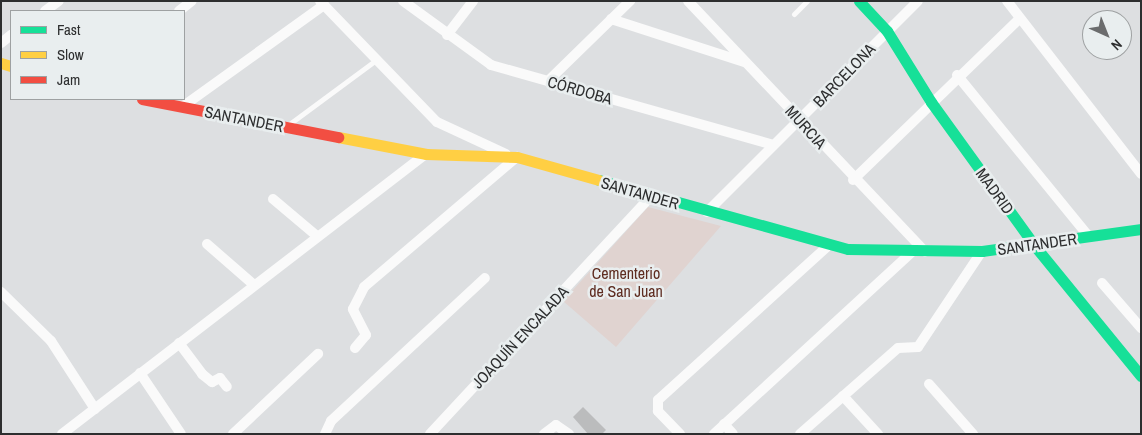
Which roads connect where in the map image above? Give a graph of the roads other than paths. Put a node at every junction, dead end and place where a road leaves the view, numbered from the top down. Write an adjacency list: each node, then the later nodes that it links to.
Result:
1 (59, 1): 12 (street)
2 (192, 1): 13 (street)
3 (403, 1): 18 (street, CÓRDOBA)
4 (473, 1): 18 (street)
5 (630, 1): 15 (street)
6 (688, 1): 20 (street, MURCIA)
7 (807, 1): 14 (lane)
8 (859, 1): 17 (street, MADRID)
9 (918, 1): 17 (street, BARCELONA)
10 (1007, 1): 16 (street)
11 (322, 3): 19 (street); 25 (street)
12 (46, 10)
13 (180, 10)
14 (794, 14)
15 (611, 19): 20 (street); 22 (street)
16 (1019, 19): 21 (street); 31 (street)
17 (887, 30): 24 (street, MADRID); 26 (street, BARCELONA)
18 (447, 35): 22 (street, CÓRDOBA)
19 (376, 60): 27 (lane); 30 (street)
20 (745, 62): 26 (street, MURCIA)
21 (957, 75): 24 (street); 38 (street)
22 (548, 81): 28 (street, CÓRDOBA)
23 (147, 100): 25 (street, SANTANDER)
24 (931, 102): 32 (street); 41 (street, MADRID)
25 (182, 107): 27 (street, SANTANDER)
26 (800, 120): 28 (street, BARCELONA); 32 (street, MURCIA)
27 (286, 127): 29 (street, SANTANDER)
28 (773, 145): 35 (street, BARCELONA)
29 (426, 154): 30 (street, SANTANDER); 37 (street)
30 (513, 156): 33 (street, SANTANDER); 51 (street)
31 (1141, 174)
32 (852, 180): 43 (street, MURCIA)
33 (650, 197): 35 (street, SANTANDER); 65 (street, JOAQUÍN ENCALADA)
34 (273, 199): 37 (street)
35 (707, 212): 40 (street, SANTANDER)
36 (1141, 229): 38 (street, SANTANDER)
37 (317, 236): 47 (street)
38 (1089, 237): 41 (street, SANTANDER)
39 (207, 244): 47 (street)
40 (830, 245): 44 (street, SANTANDER); 67 (street)
41 (1034, 245): 42 (street, SANTANDER); 53 (street, MADRID)
42 (982, 251): 43 (street, SANTANDER); 57 (street)
43 (925, 252): 44 (street, SANTANDER)
44 (911, 253): 59 (street)
45 (485, 278): 64 (street)
46 (1102, 283): 49 (street)
47 (254, 285): 50 (street)
48 (1, 292): 58 (street)
49 (1141, 328)
50 (179, 343): 54 (street); 56 (street)
51 (355, 348)
52 (318, 354): 63 (street)
53 (1139, 370)
54 (140, 373): 58 (street); 62 (street)
55 (929, 384): 72 (street)
56 (227, 387)
57 (843, 396): 70 (street); 71 (street)
58 (95, 409): 61 (street)
59 (724, 424): 68 (street); 69 (street)
60 (567, 431): 66 (street)
61 (62, 434)
62 (181, 434)
63 (233, 434)
64 (325, 434)
65 (430, 434)
66 (544, 434)
67 (680, 434)
68 (714, 434)
69 (733, 434)
70 (800, 434)
71 (878, 434)
72 (973, 434)

